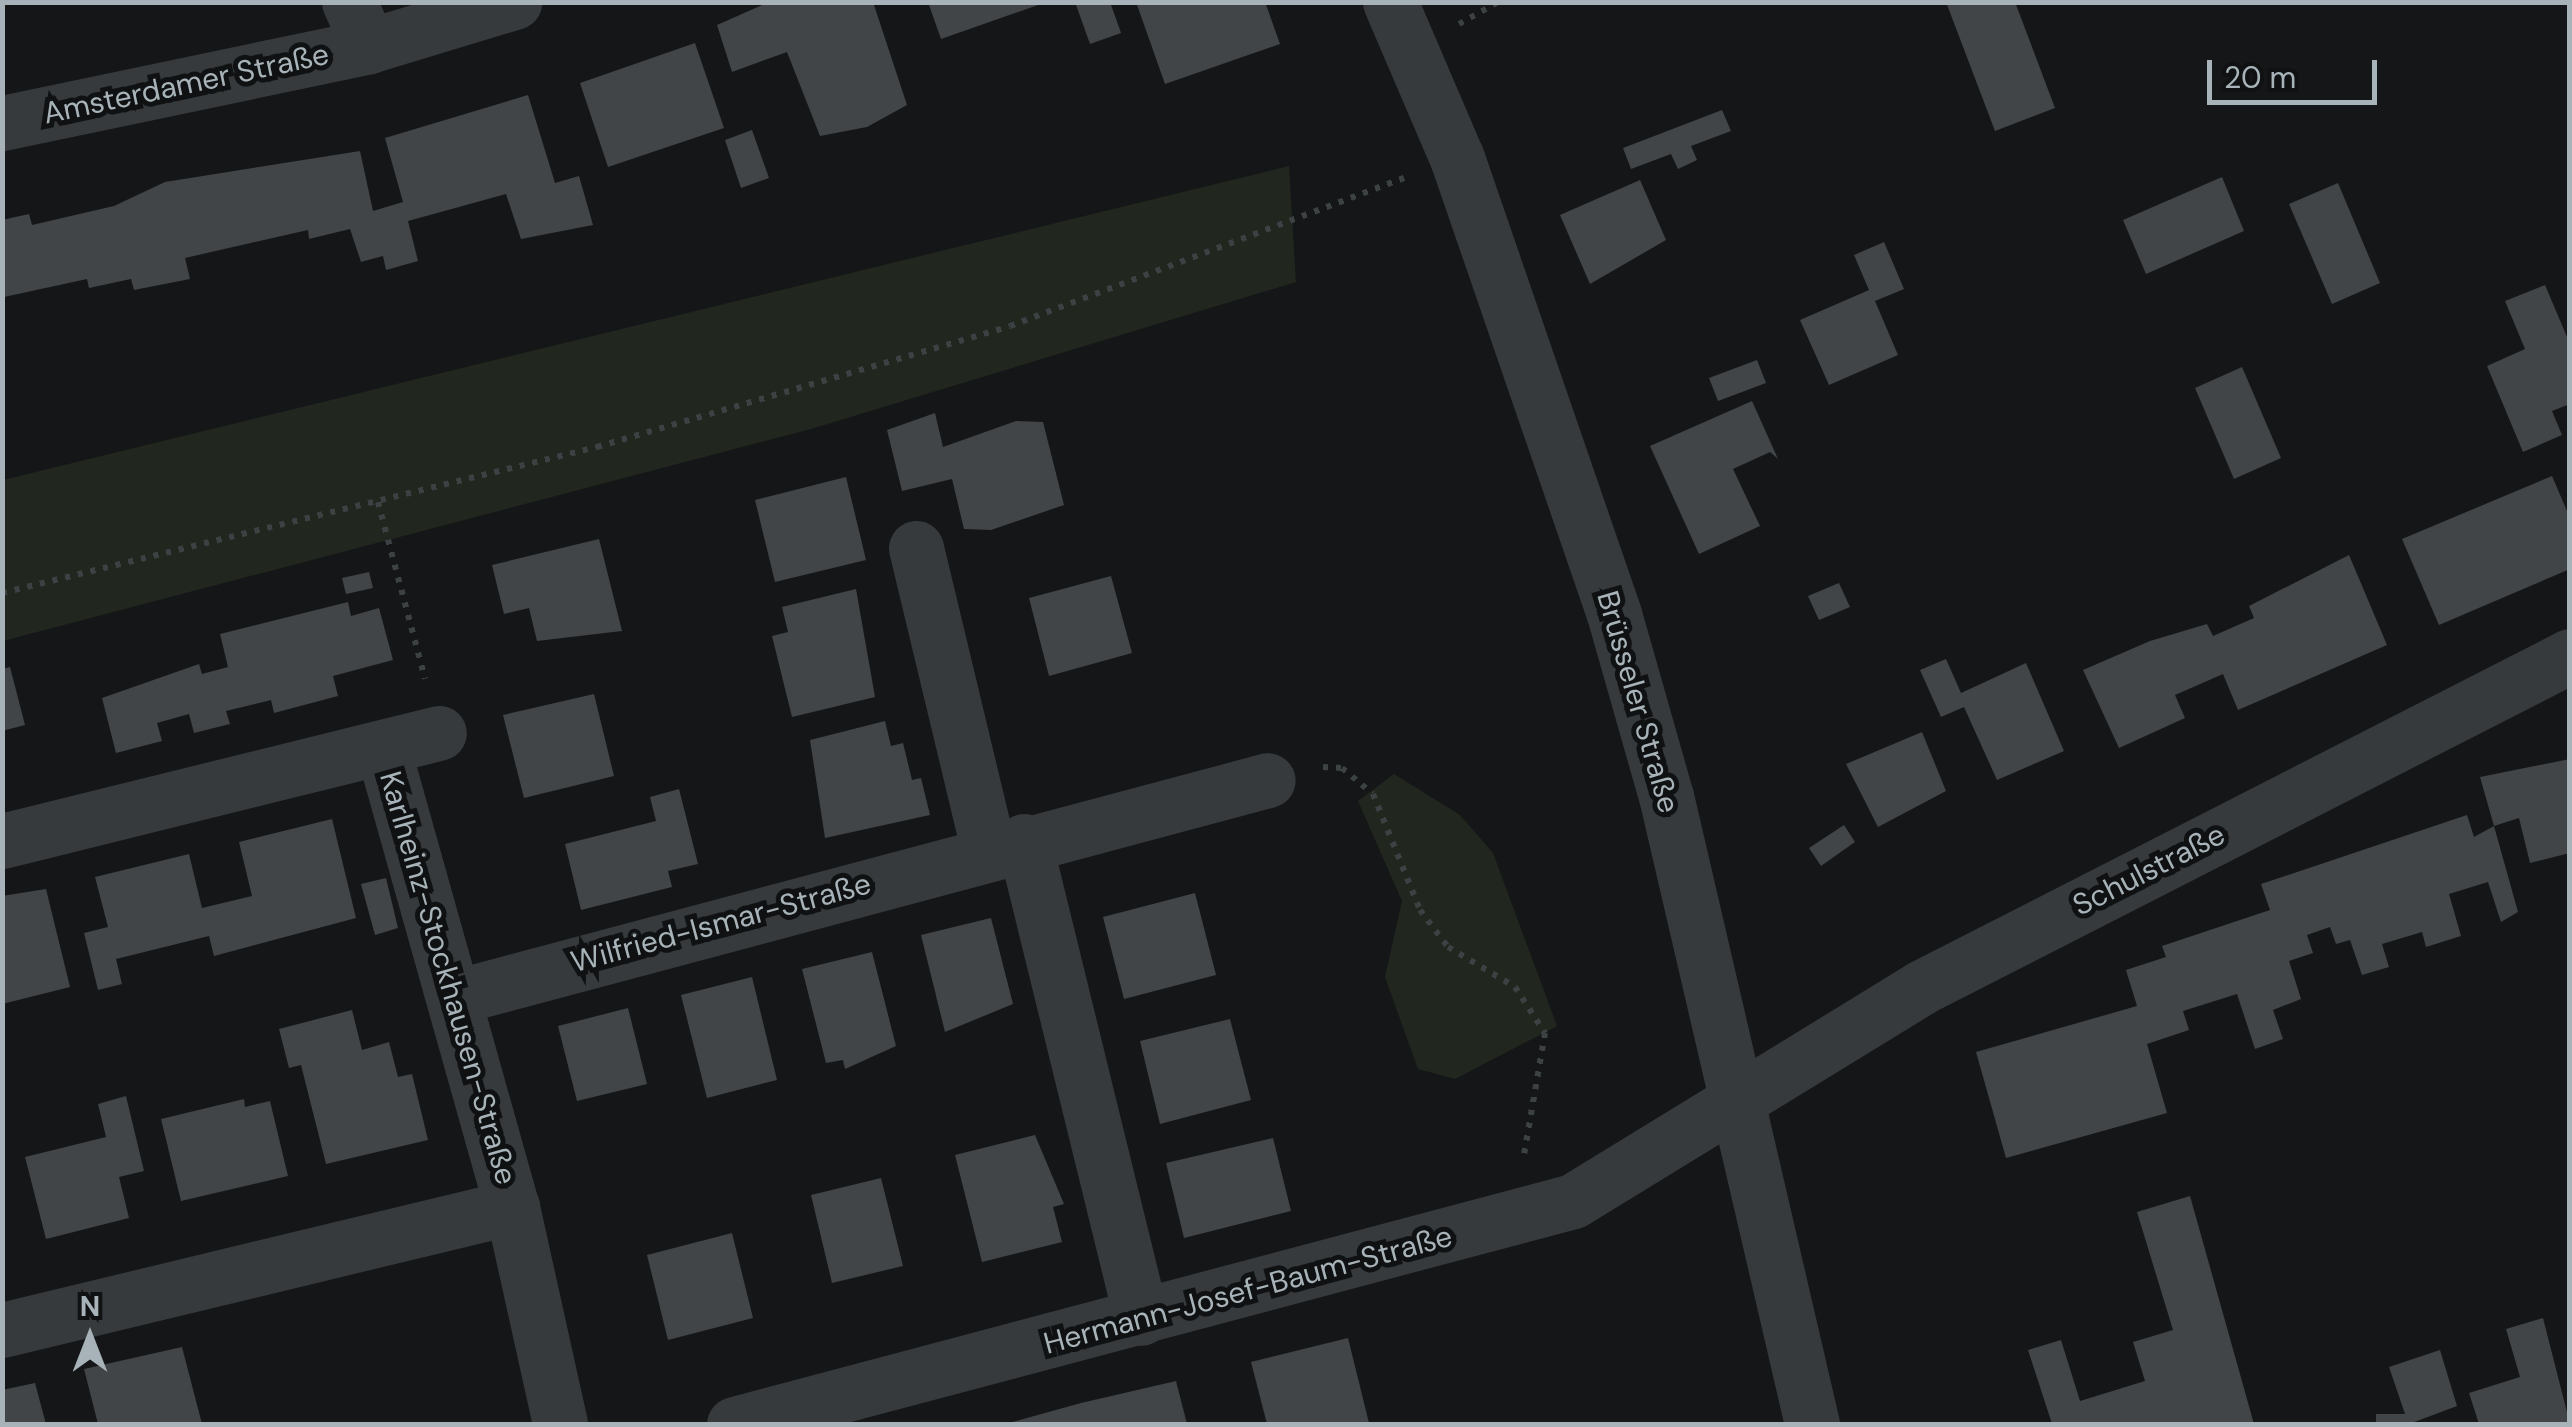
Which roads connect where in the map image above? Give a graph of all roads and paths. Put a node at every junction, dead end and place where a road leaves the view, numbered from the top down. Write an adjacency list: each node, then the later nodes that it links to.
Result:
1 (514, 2): 3 (street, Amsterdamer Straße)
2 (1390, 2): 5 (street, Brüsseler Straße)
3 (359, 24): 4 (street, Amsterdamer Straße)
4 (2, 123)
5 (1457, 158): 6 (path); 16 (street, Brüsseler Straße)
6 (378, 502): 8 (path); 10 (path)
7 (916, 548): 14 (street)
8 (2, 593)
9 (2570, 656): 16 (street, Schulstraße)
10 (438, 733): 11 (street, Karlheinz-Stockhausen-Straße)
11 (383, 749): 13 (street, Karlheinz-Stockhausen-Straße); 15 (street, Karlheinz-Stockhausen-Straße)
12 (1268, 780): 14 (street, Wilfried-Ismar-Straße); 18 (path)
13 (2, 840)
14 (1006, 845): 15 (street, Wilfried-Ismar-Straße); 19 (street)
15 (455, 997): 17 (street, Karlheinz-Stockhausen-Straße)
16 (1741, 1105): 18 (street, Hermann-Josef-Baum-Straße); 23 (street, Brüsseler Straße)
17 (512, 1207): 20 (street, Karlheinz-Stockhausen-Straße); 21 (street, Karlheinz-Stockhausen-Straße)
18 (1506, 1223): 19 (street, Hermann-Josef-Baum-Straße)
19 (1141, 1318): 22 (street, Hermann-Josef-Baum-Straße)
20 (2, 1330)
21 (560, 1424)
22 (734, 1424)
23 (1812, 1424)

